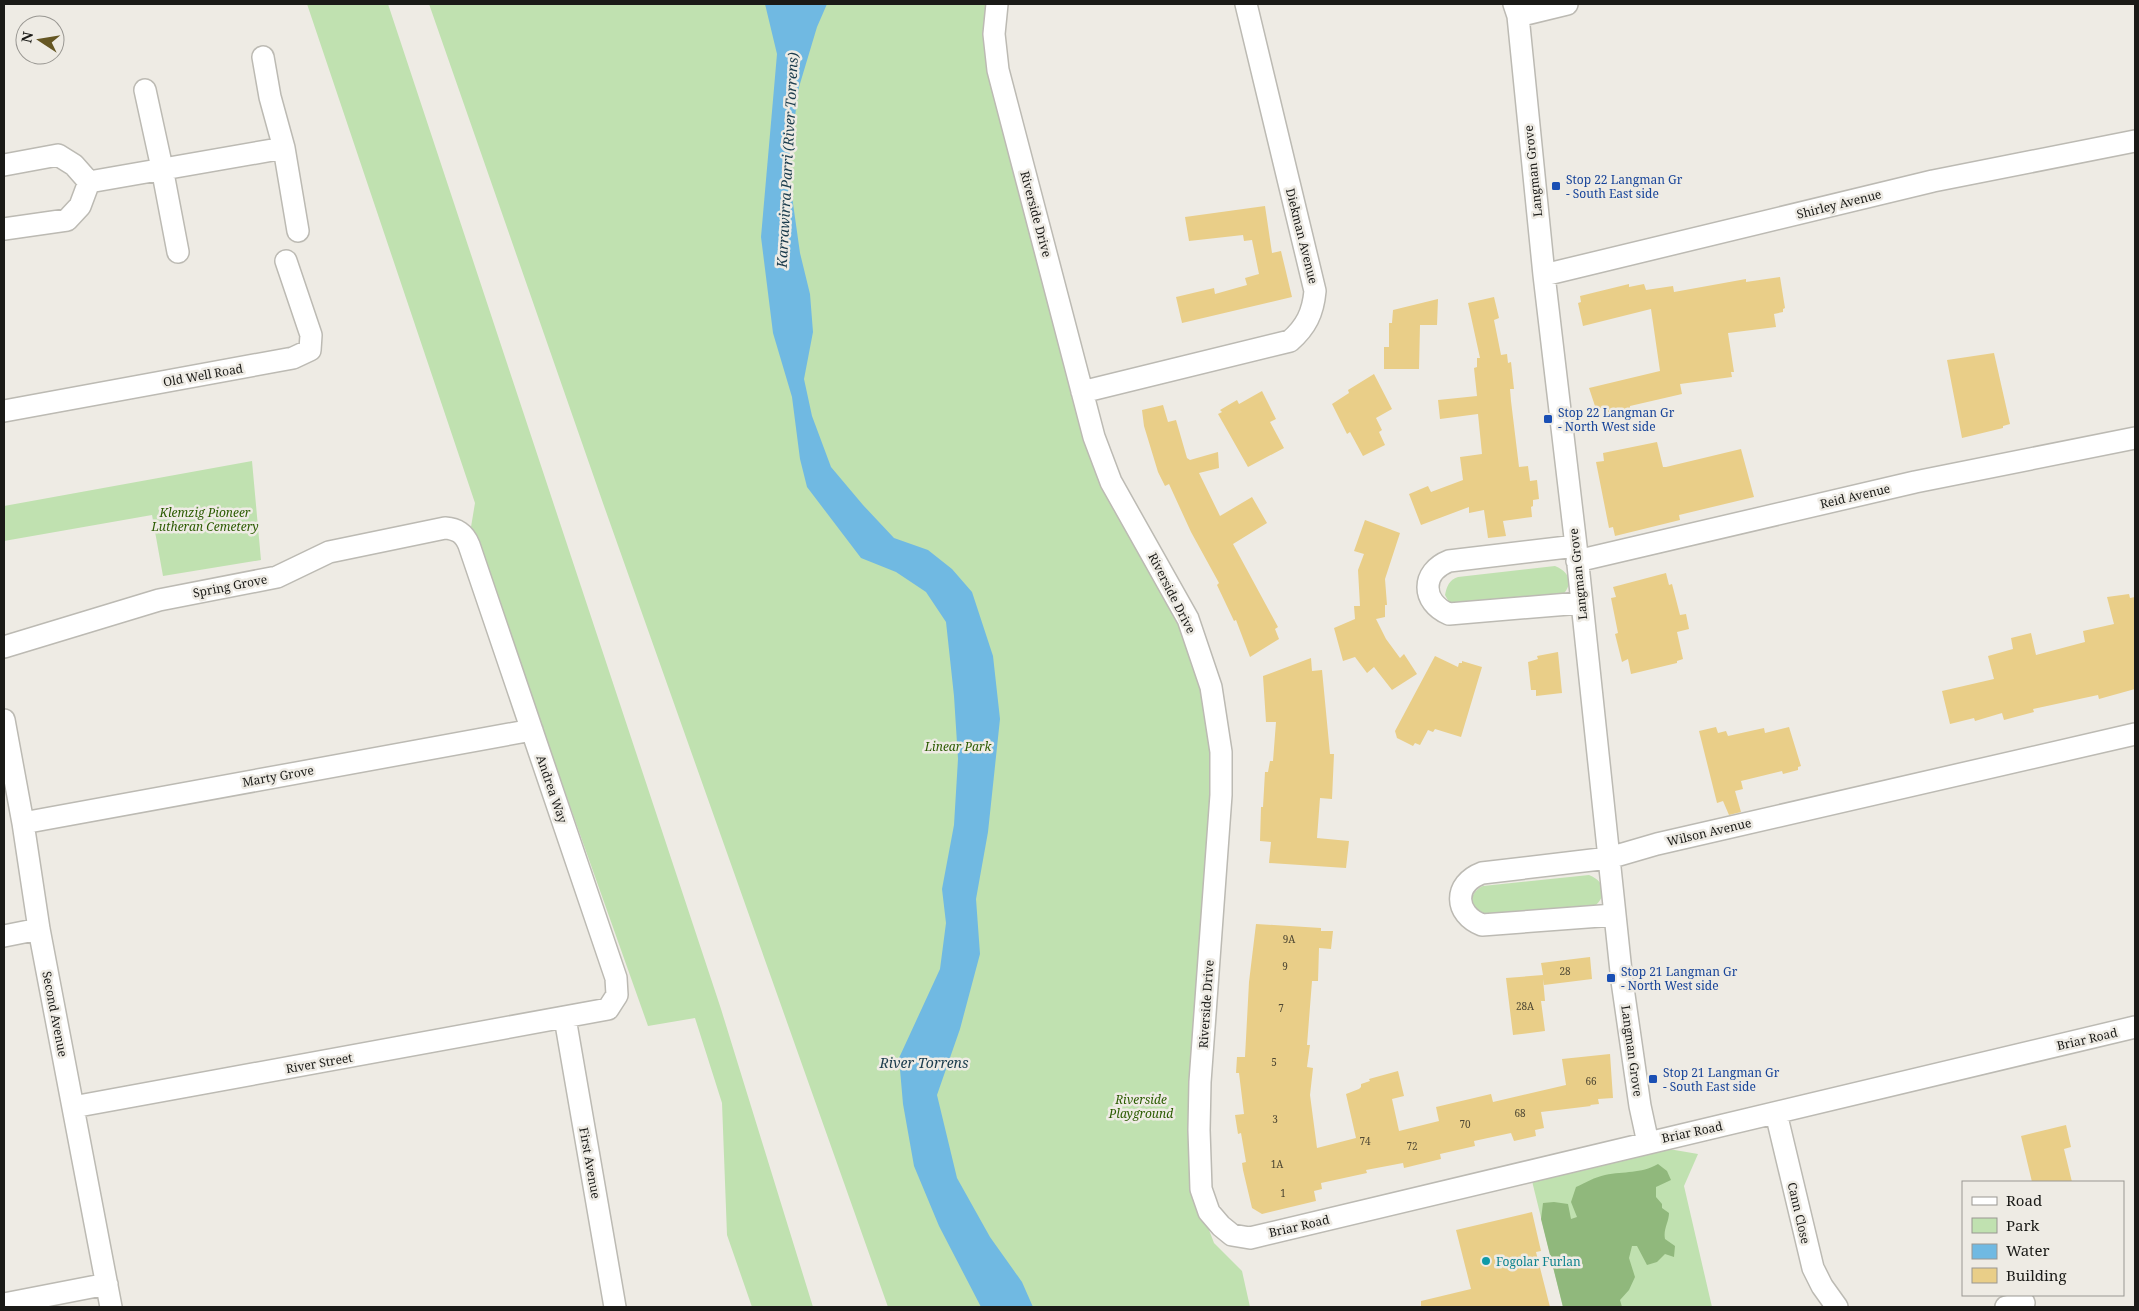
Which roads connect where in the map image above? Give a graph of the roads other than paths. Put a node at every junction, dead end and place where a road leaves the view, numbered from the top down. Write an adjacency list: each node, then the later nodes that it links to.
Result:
1 (997, 4): 17 (street, Riverside Drive)
2 (1246, 4): 17 (street, Diekman Avenue)
3 (1567, 4): 4 (street)
4 (1516, 10): 16 (street, Langman Grove)
5 (263, 57): 8 (street)
6 (145, 90): 10 (street)
7 (2135, 141): 16 (street, Shirley Avenue)
8 (284, 148): 10 (street); 13 (street)
9 (4, 165): 11 (street)
10 (162, 168): 11 (street); 14 (street)
11 (89, 182): 12 (street)
12 (4, 230)
13 (298, 231)
14 (178, 252)
15 (286, 261): 18 (street, Old Well Road)
16 (1544, 275): 21 (street, Langman Grove)
17 (1082, 392): 37 (street, Riverside Drive)
18 (4, 411)
19 (2135, 438): 21 (street, Reid Avenue)
20 (456, 529): 23 (street, Spring Grove); 25 (street, Andrea Way)
21 (1576, 554): 22 (street, Langman Grove); 22 (street, Reid Avenue)
22 (1582, 603): 28 (street, Langman Grove)
23 (4, 647)
24 (4, 720): 27 (street, Second Avenue)
25 (532, 730): 27 (street, Marty Grove); 32 (street, Andrea Way)
26 (2135, 734): 28 (street, Wilson Avenue)
27 (23, 823): 30 (street, Second Avenue)
28 (1609, 858): 29 (street, Langman Grove); 29 (street, Wilson Avenue)
29 (1614, 915): 36 (street, Langman Grove)
30 (39, 929): 31 (street); 34 (street, Second Avenue)
31 (4, 936)
32 (565, 1018): 34 (street, River Street); 41 (street, First Avenue)
33 (2135, 1027): 35 (street, Briar Road)
34 (73, 1107): 38 (street, Second Avenue)
35 (1776, 1113): 36 (street, Briar Road); 42 (street, Cann Close)
36 (1648, 1143): 37 (street, Briar Road)
37 (1250, 1238)
38 (107, 1284): 39 (street); 40 (street, Second Avenue)
39 (4, 1304)
40 (111, 1307)
41 (615, 1307)
42 (1837, 1307)

